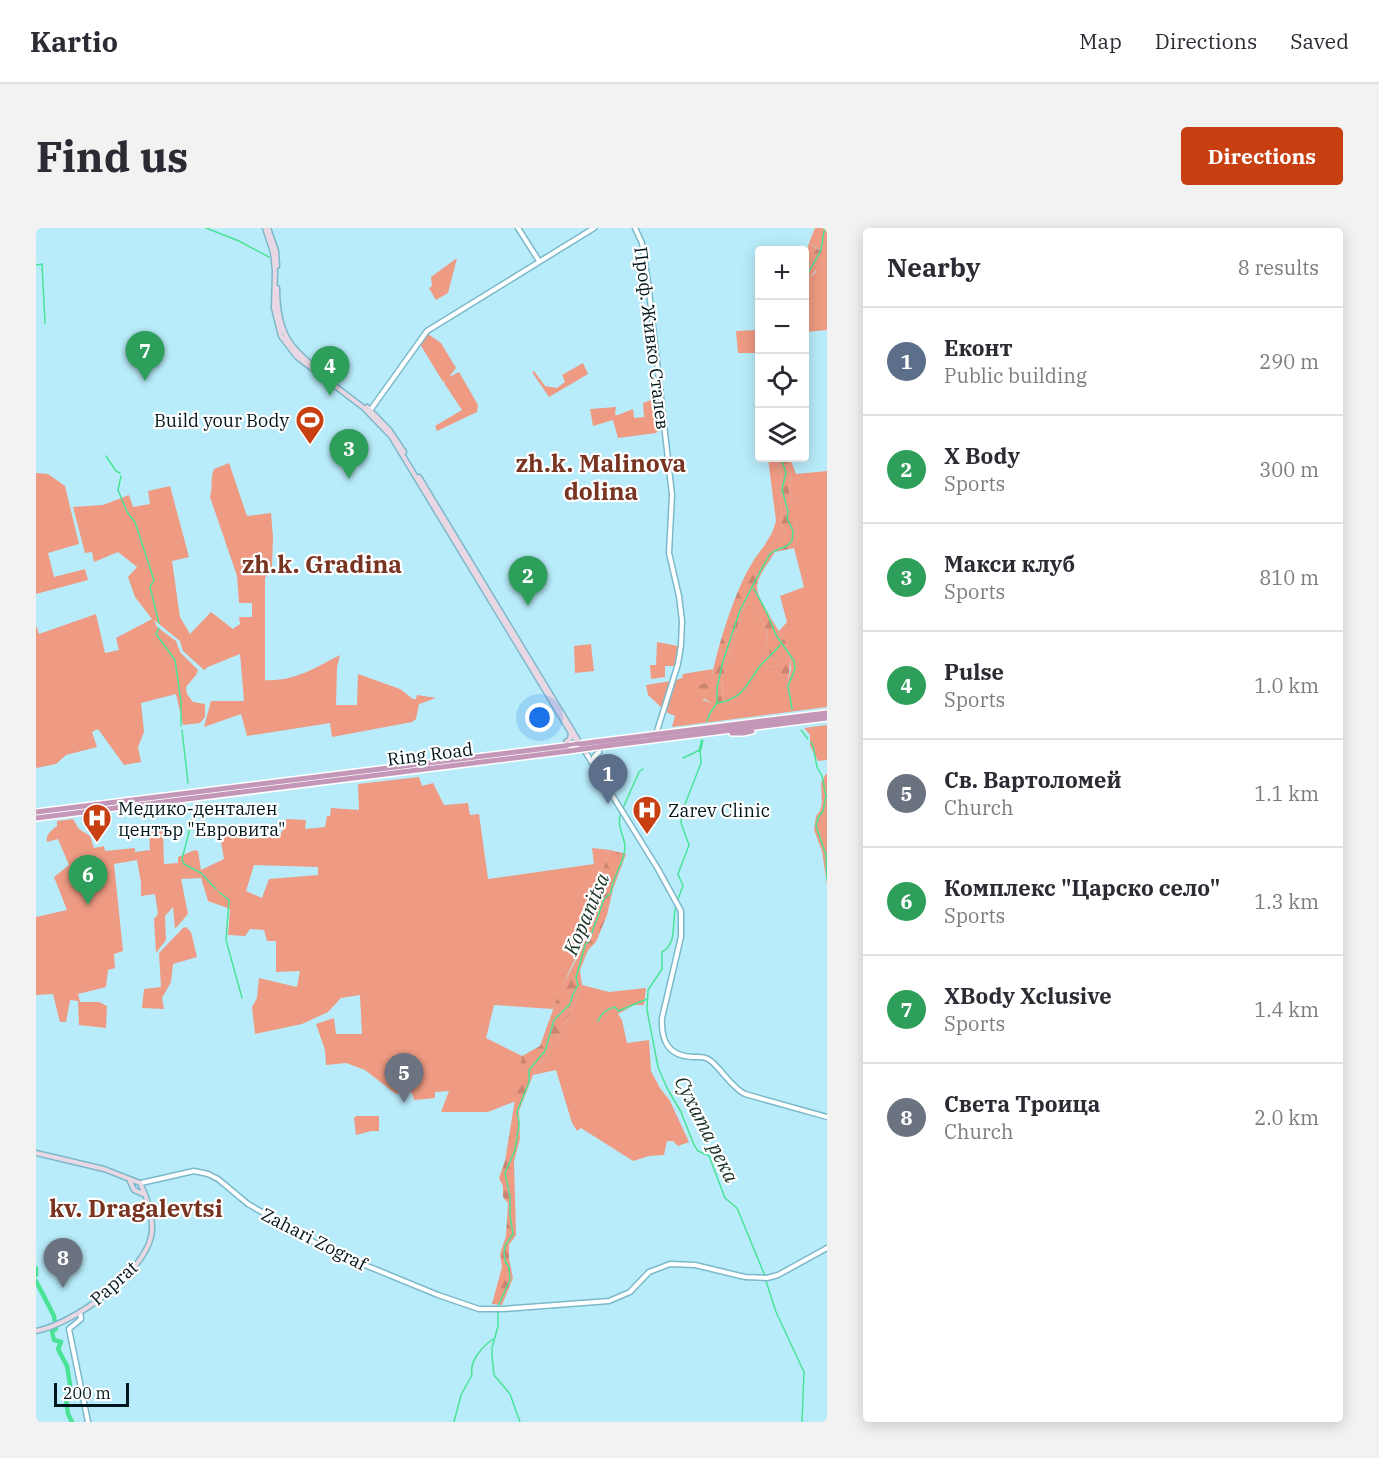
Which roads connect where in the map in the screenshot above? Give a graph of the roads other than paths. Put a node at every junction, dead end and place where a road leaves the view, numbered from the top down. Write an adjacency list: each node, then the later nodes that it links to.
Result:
1 (266, 228): 6 (main road)
2 (518, 228): 5 (street)
3 (594, 228): 5 (street)
4 (635, 228): 13 (street, Проф. Живко Сталев)
5 (539, 261): 6 (street)
6 (369, 411): 14 (main road); 15 (main road)
7 (827, 713): 11 (highway, Ring Road)
8 (827, 718): 11 (highway, Ring Road)
9 (743, 720): 11 (highway)
10 (729, 722): 12 (highway)
11 (767, 723): 12 (highway, Ring Road); 12 (highway)
12 (711, 730): 17 (highway, Ring Road)
13 (657, 731)
14 (571, 733): 15 (main road); 16 (main road)
15 (578, 741): 18 (main road)
16 (567, 746): 17 (highway, Ring Road, bridge); 19 (highway, Ring Road); 20 (highway, Ring Road)
17 (597, 747): 25 (street)
18 (586, 753): 25 (street)
19 (445, 761): 21 (highway, Ring Road); 21 (highway)
20 (471, 764): 22 (highway); 23 (highway, Ring Road)
21 (397, 767): 26 (highway, Ring Road)
22 (445, 771)
23 (405, 772): 24 (highway); 26 (highway, Ring Road)
24 (436, 772)
25 (599, 774): 27 (street)
26 (37, 816)
27 (827, 1117)
28 (36, 1153): 29 (main road, Paprat)
29 (138, 1186): 30 (street, Zahari Zograf); 31 (main road, Paprat)
30 (827, 1248)
31 (80, 1312): 32 (main road, Paprat); 33 (street)
32 (36, 1331)
33 (88, 1422)

